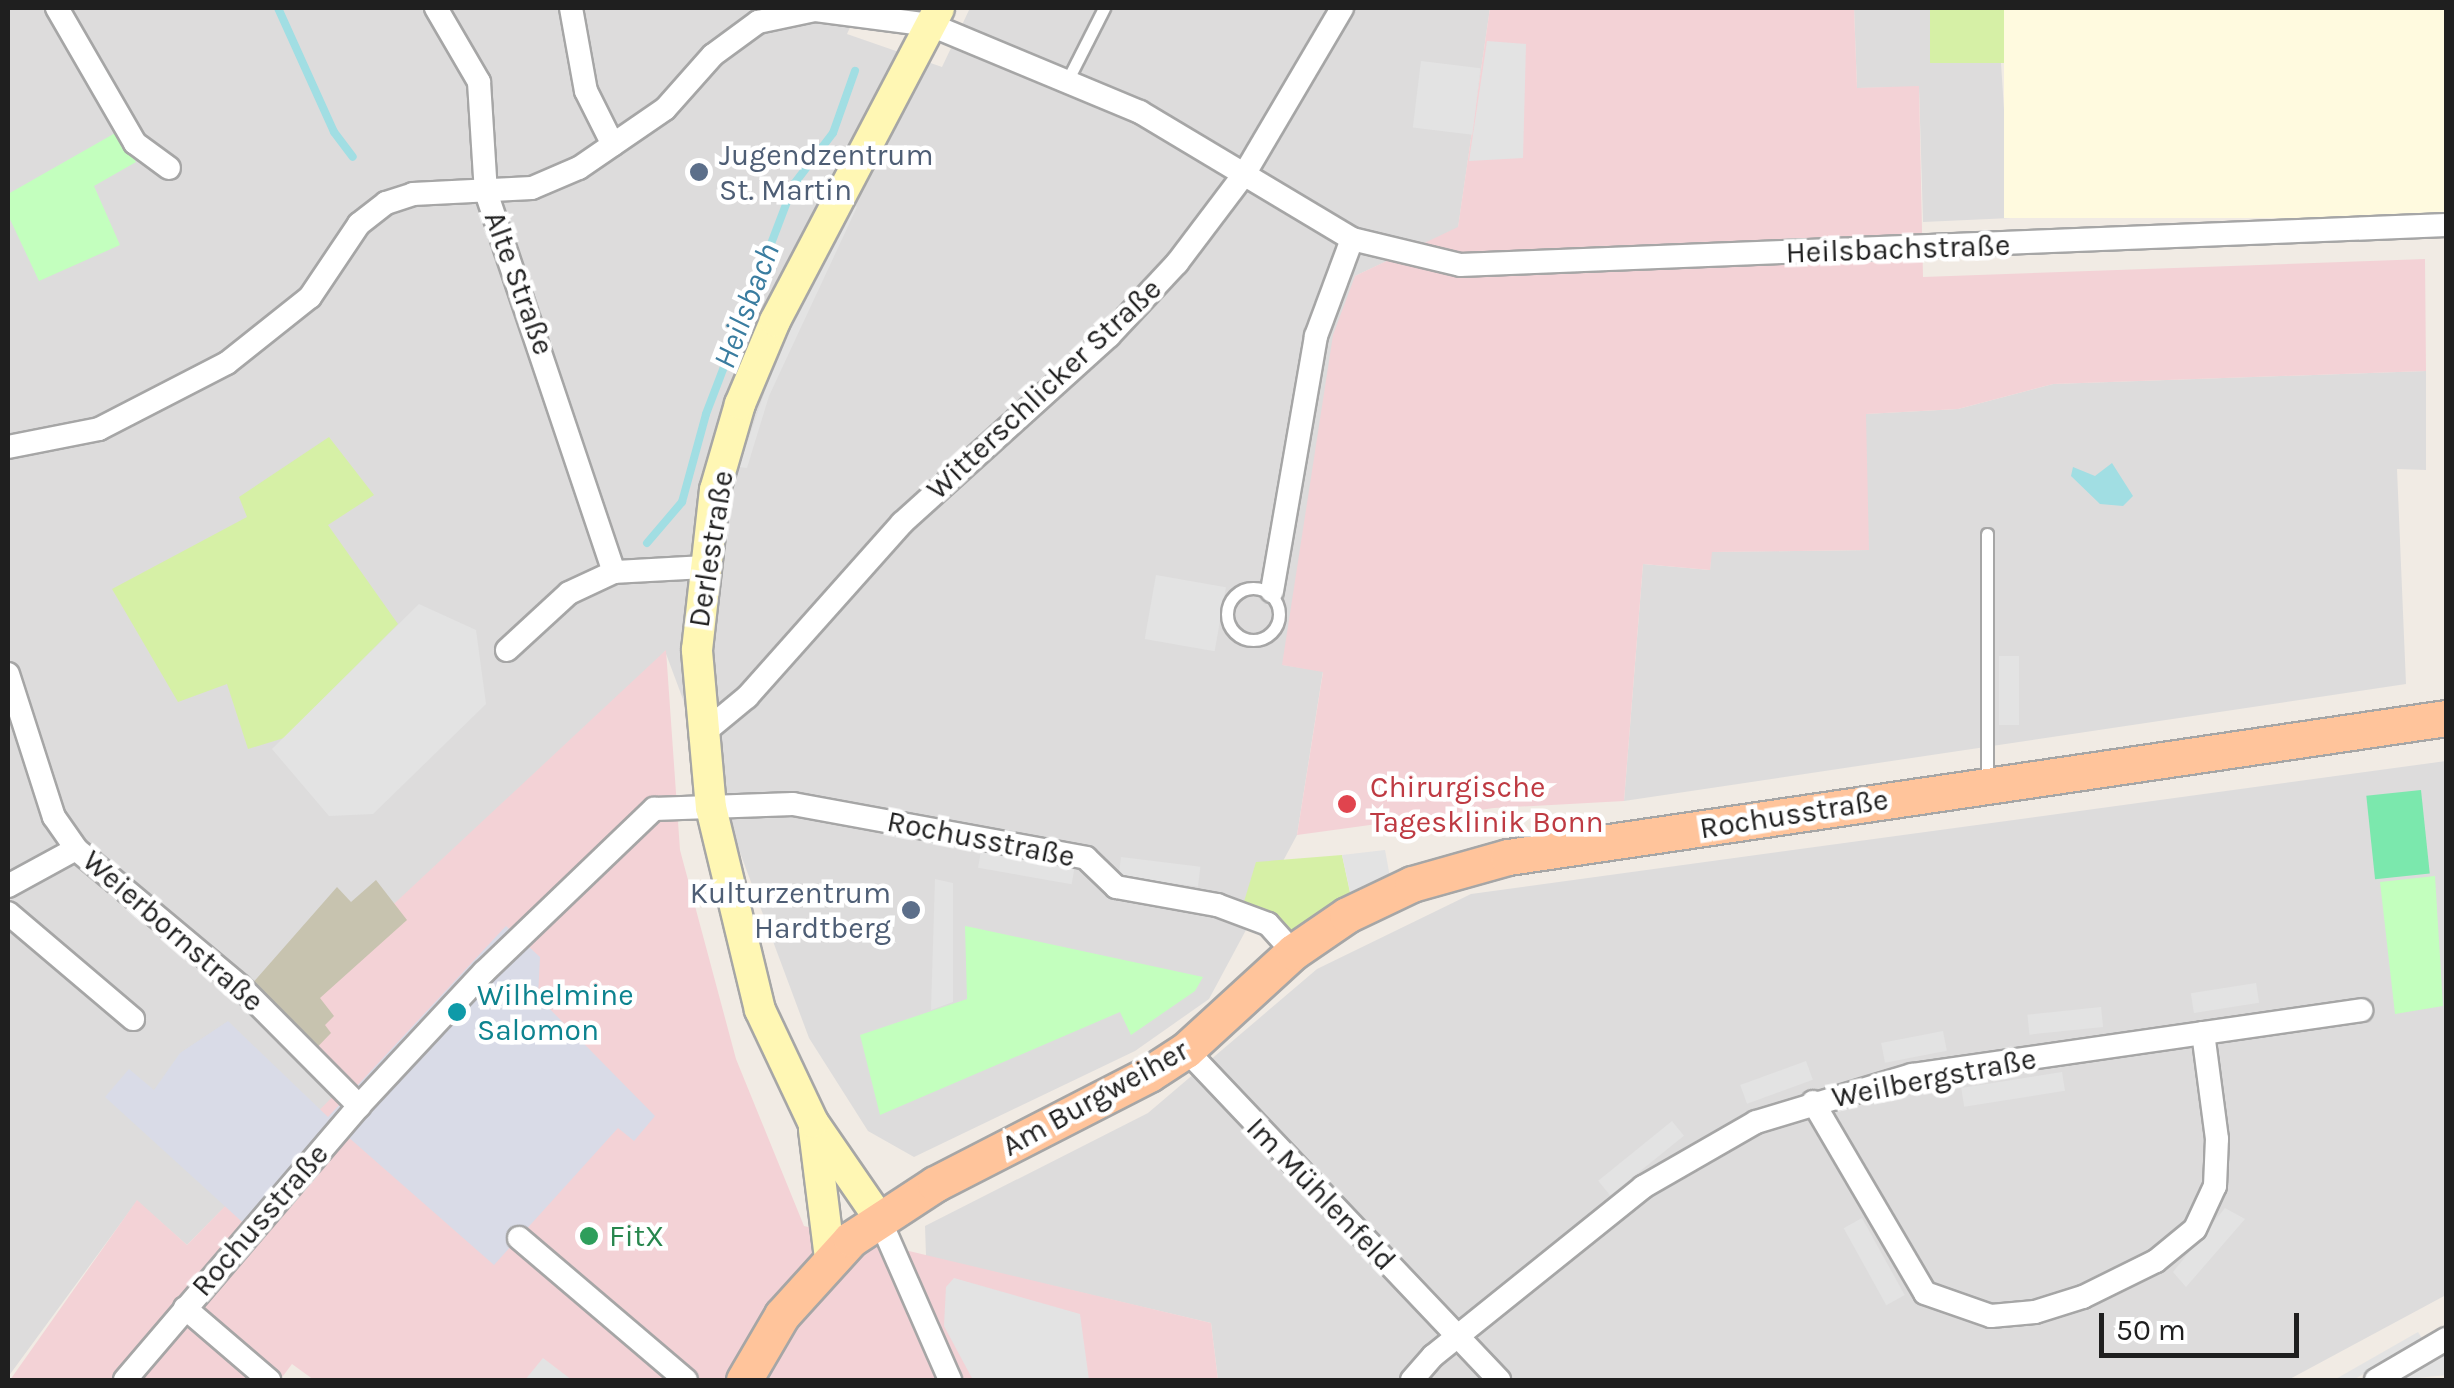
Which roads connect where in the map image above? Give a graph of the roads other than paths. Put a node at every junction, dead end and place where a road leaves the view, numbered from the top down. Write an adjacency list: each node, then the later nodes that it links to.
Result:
1 (57, 8): 9 (street)
2 (436, 8): 11 (street)
3 (571, 8): 8 (street)
4 (1104, 8): 7 (lane)
5 (1342, 8): 10 (street, Witterschlicker Straße)
6 (935, 16): 7 (street, Heilsbachstraße); 8 (street, Heilsbachstraße); 16 (street, Derlestraße)
7 (1067, 81): 10 (street, Heilsbachstraße)
8 (613, 145): 11 (street, Heilsbachstraße)
9 (169, 168)
10 (1245, 173): 13 (street, Heilsbachstraße); 23 (street, Witterschlicker Straße)
11 (486, 192): 14 (street, Alte Straße); 17 (street, Alte Straße)
12 (2446, 225): 13 (street, Heilsbachstraße)
13 (1352, 239): 18 (street)
14 (8, 447)
15 (1987, 534): 24 (lane)
16 (703, 567): 17 (street); 23 (street, Derlestraße)
17 (614, 572): 19 (street)
18 (1272, 590): 18 (lane)
19 (507, 650)
20 (8, 674): 22 (street, Weierbornstraße)
21 (2446, 718): 24 (main road, Rochusstraße)
22 (15, 729): 26 (street, Weierbornstraße)
23 (702, 735): 25 (street, Derlestraße)
24 (1987, 784): 29 (main road, Rochusstraße)
25 (711, 808): 29 (street, Rochusstraße); 35 (street, Rochusstraße); 36 (street, Derlestraße)
26 (76, 849): 27 (street); 35 (street, Weierbornstraße)
27 (8, 886)
28 (8, 912): 31 (street)
29 (1293, 952): 33 (main road, Am Burgweiher)
30 (2361, 1010): 32 (street, Weilbergstraße)
31 (133, 1020)
32 (2203, 1033): 34 (street, Weilbergstraße); 34 (street)
33 (1186, 1050): 37 (main road, Am Burgweiher); 41 (street, Im Mühlenfeld)
34 (1813, 1102): 41 (street, Weilbergstraße)
35 (359, 1106): 40 (street, Rochusstraße)
36 (813, 1122): 37 (street, Derlestraße); 39 (street, Derlestraße)
37 (879, 1218): 39 (main road, Am Burgweiher); 47 (street)
38 (519, 1238): 45 (street)
39 (830, 1259): 46 (main road, Am Burgweiher)
40 (184, 1308): 43 (street, Rochusstraße); 44 (street)
41 (1457, 1337): 48 (street); 49 (street, Im Mühlenfeld)
42 (2446, 1339): 50 (street)
43 (125, 1380)
44 (269, 1380)
45 (686, 1380)
46 (744, 1380)
47 (950, 1380)
48 (1412, 1380)
49 (1499, 1380)
50 (2376, 1380)

